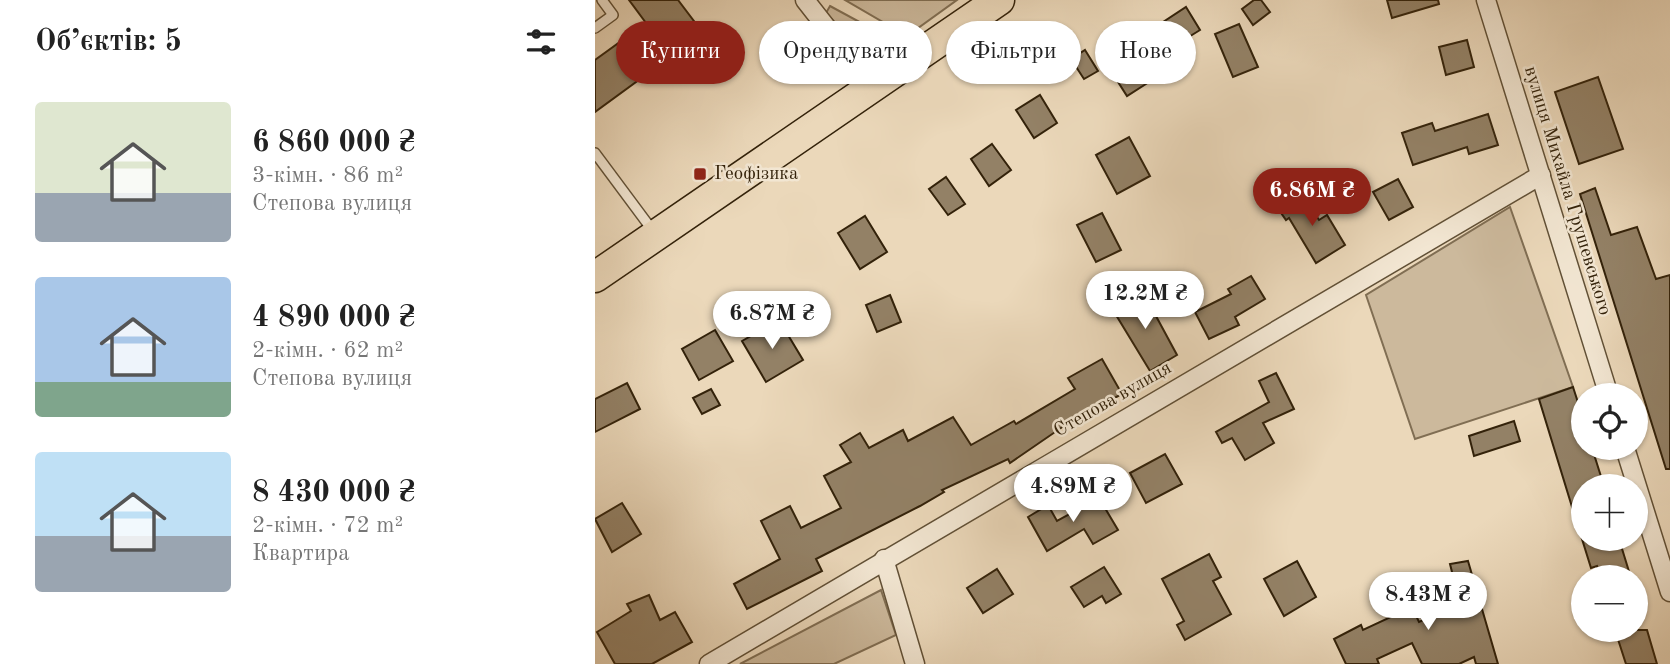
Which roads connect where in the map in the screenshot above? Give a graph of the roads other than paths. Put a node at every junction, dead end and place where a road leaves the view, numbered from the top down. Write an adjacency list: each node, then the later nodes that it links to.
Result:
1 (602, 0): 5 (lane)
2 (805, 0): 6 (street)
3 (999, 0): 6 (highway)
4 (1486, 0): 8 (street, вулиця Михайла Грушевського)
5 (595, 27)
6 (874, 88): 9 (highway)
7 (595, 153): 9 (lane)
8 (1541, 175): 11 (street, вулиця Михайла Грушевського); 13 (street, Степова вулиця)
9 (656, 235): 10 (highway)
10 (595, 277)
11 (1605, 383)
12 (1629, 460): 14 (street)
13 (884, 559): 15 (street, Степова вулиця); 16 (street)
14 (1670, 592)
15 (709, 664)
16 (915, 664)

